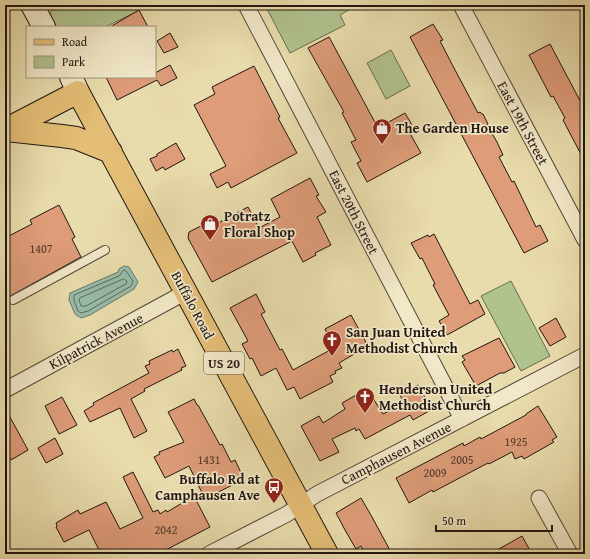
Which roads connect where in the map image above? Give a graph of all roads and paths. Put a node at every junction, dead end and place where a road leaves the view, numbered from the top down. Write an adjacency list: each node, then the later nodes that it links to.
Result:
1 (32, 5): 4 (main road)
2 (246, 5): 14 (street, East 20th Street)
3 (461, 5): 8 (street, East 19th Street)
4 (43, 26)
5 (74, 84): 6 (main road, US 20); 7 (main road, Buffalo Road / US 20)
6 (6, 130): 7 (main road)
7 (111, 152): 10 (main road, Buffalo Road / US 20)
8 (585, 240)
9 (105, 250): 11 (lane)
10 (186, 292): 13 (street, Kilpatrick Avenue); 16 (main road, Buffalo Road / US 20)
11 (13, 300)
12 (585, 355): 14 (street, Camphausen Avenue)
13 (5, 390)
14 (462, 419): 16 (street, Camphausen Avenue)
15 (539, 498): 19 (street)
16 (300, 505): 17 (street, Camphausen Avenue); 18 (main road, Buffalo Road / US 20)
17 (209, 554)
18 (327, 554)
19 (570, 554)

